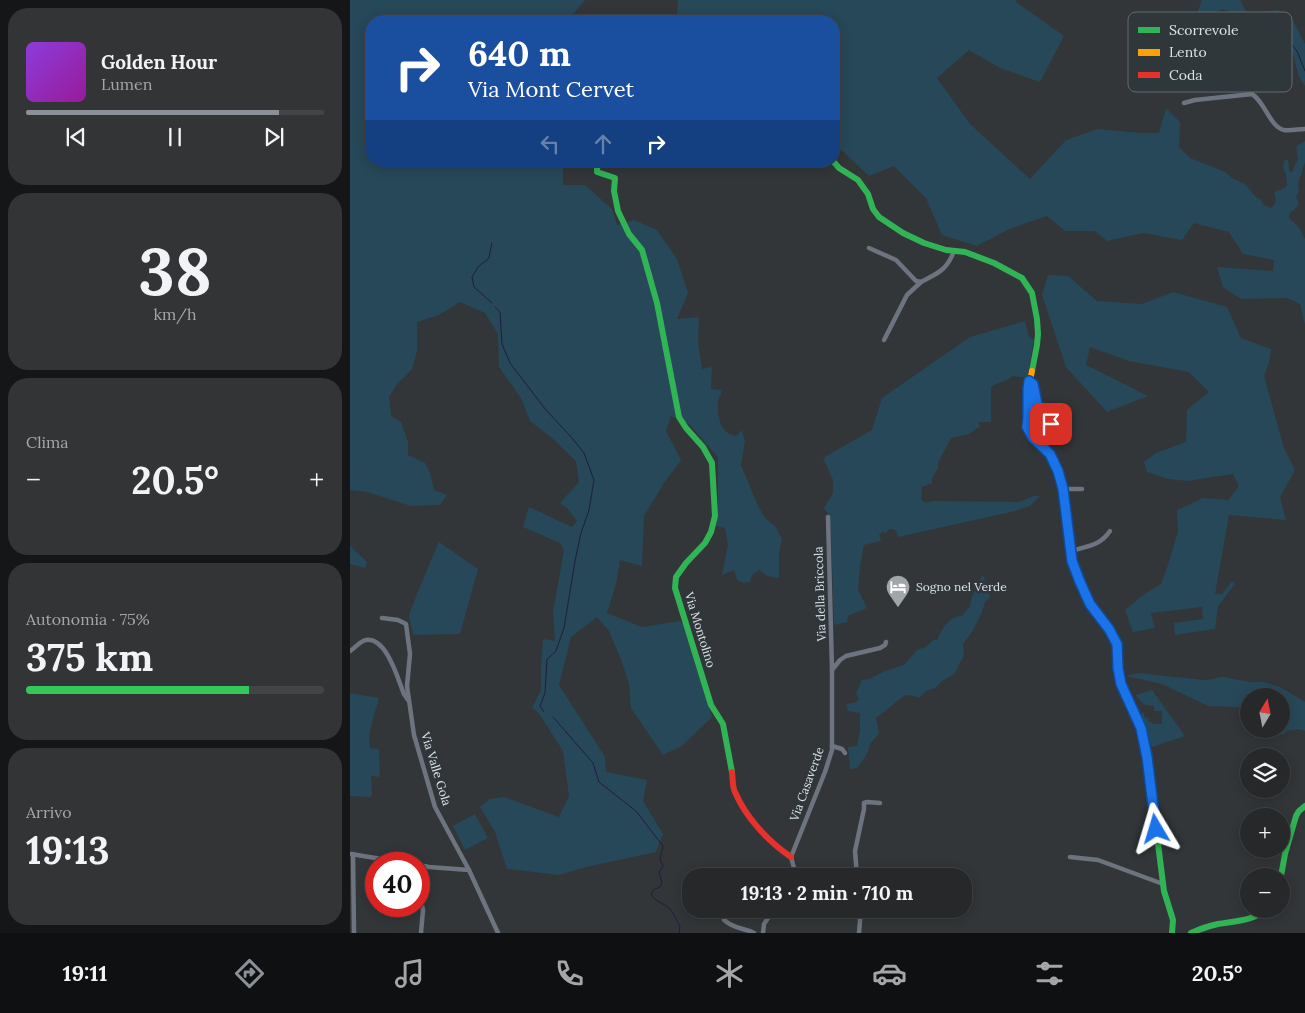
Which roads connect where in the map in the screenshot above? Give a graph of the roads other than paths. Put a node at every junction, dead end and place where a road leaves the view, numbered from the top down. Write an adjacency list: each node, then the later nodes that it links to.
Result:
1 (1184, 103): 2 (street)
2 (1305, 129)
3 (598, 167): 27 (street, Via Montolino)
4 (838, 167): 6 (street)
5 (869, 248): 7 (street)
6 (954, 251): 7 (street); 9 (street)
7 (921, 282): 8 (street)
8 (884, 340)
9 (1029, 381): 10 (street); 12 (street)
10 (1059, 431)
11 (1082, 488): 12 (street)
12 (1063, 489): 15 (street)
13 (828, 517): 19 (street, Via della Briccola)
14 (1110, 530): 15 (street)
15 (1071, 551): 34 (street)
16 (382, 618): 20 (street, Via Valle Gola)
17 (886, 642): 19 (street)
18 (350, 651): 20 (street)
19 (832, 670): 21 (street, Via Casaverde)
20 (409, 701): 33 (street, Via Valle Gola)
21 (832, 746): 22 (street); 27 (street, Via Casaverde)
22 (845, 753)
23 (880, 802): 31 (street)
24 (1305, 806): 32 (street)
25 (351, 854): 26 (street); 40 (street)
26 (365, 856)
27 (791, 857): 30 (street, Via Casaverde)
28 (1070, 857): 34 (street)
29 (430, 867): 33 (street)
30 (794, 868)
31 (856, 868)
32 (1282, 868)
33 (469, 870): 42 (street, Via Valle Gola)
34 (1163, 884): 46 (street)
35 (422, 917): 41 (street)
36 (768, 918): 44 (street)
37 (860, 918): 45 (street)
38 (1252, 918): 47 (street)
39 (724, 920): 43 (street)
40 (354, 933)
41 (421, 933)
42 (498, 933)
43 (754, 933)
44 (763, 933)
45 (859, 933)
46 (1172, 933)
47 (1191, 933)

